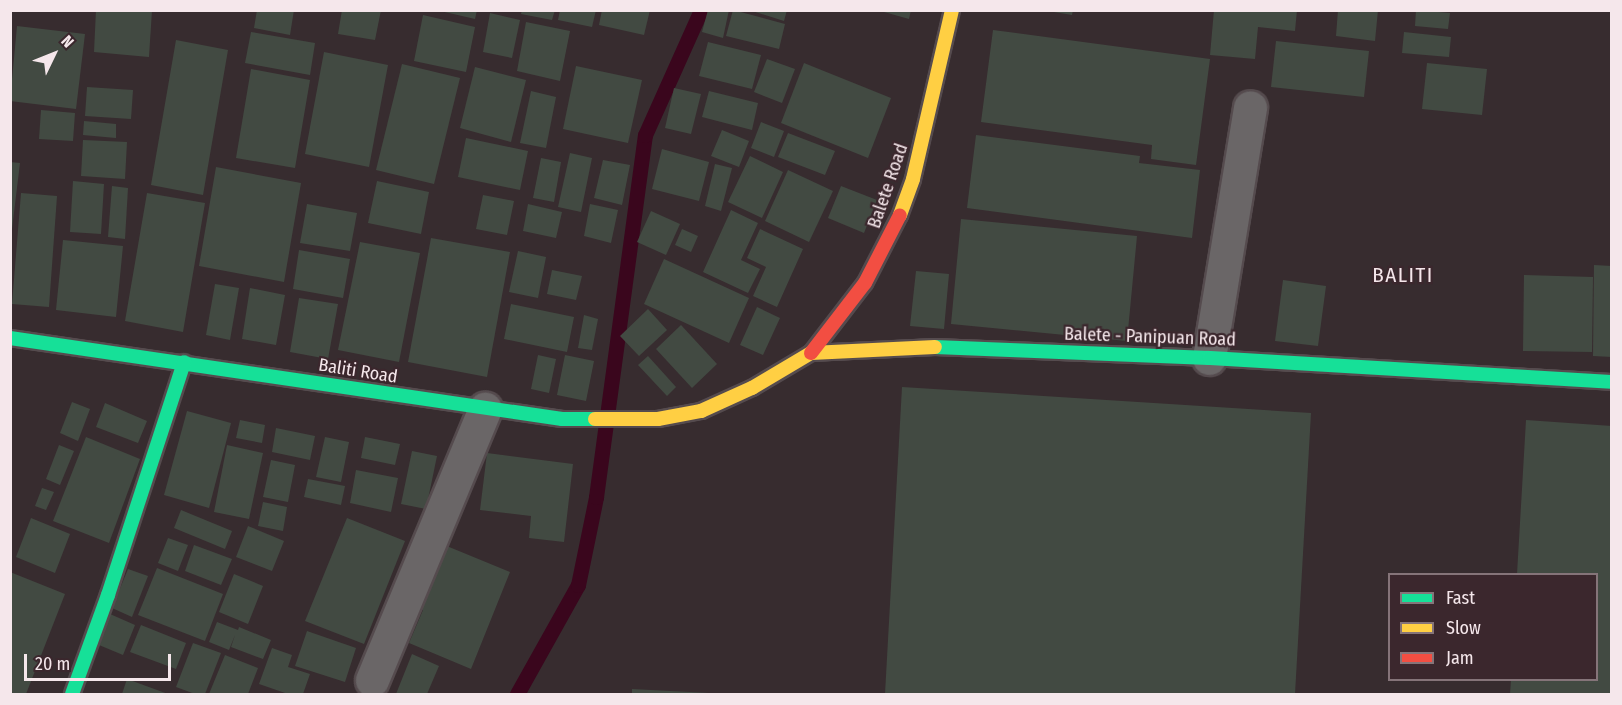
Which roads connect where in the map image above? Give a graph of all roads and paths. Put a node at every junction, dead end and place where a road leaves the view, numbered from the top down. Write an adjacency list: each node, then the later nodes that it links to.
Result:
1 (952, 10): 4 (main road, Balete Road)
2 (1250, 107): 5 (street)
3 (10, 338): 6 (main road, Baliti Road)
4 (810, 353): 5 (main road, Balete - Panipuan Road); 9 (main road, Balete - Panipuan Road)
5 (1209, 358): 7 (main road, Balete - Panipuan Road)
6 (184, 362): 8 (main road, Baliti Road); 11 (main road)
7 (1611, 382)
8 (485, 409): 9 (main road, Baliti Road); 10 (street)
9 (701, 411)
10 (372, 680)
11 (72, 694)

